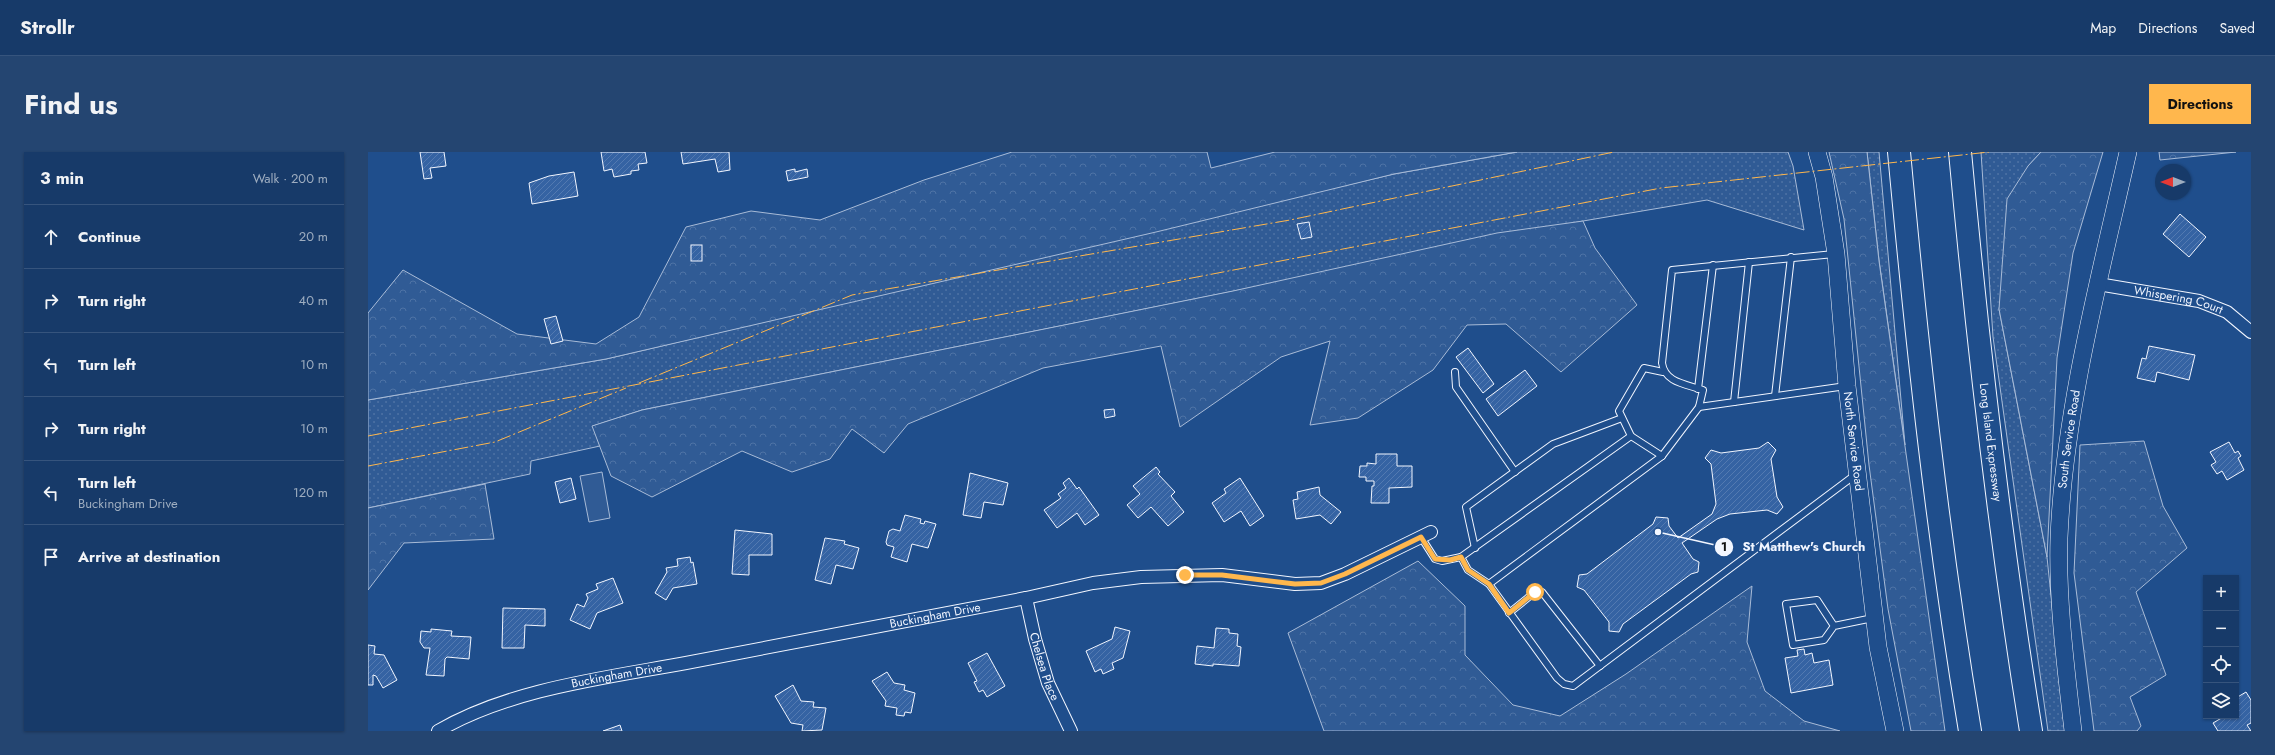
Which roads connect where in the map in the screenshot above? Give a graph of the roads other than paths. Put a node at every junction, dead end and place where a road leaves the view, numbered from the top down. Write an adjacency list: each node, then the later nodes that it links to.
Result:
1 (1817, 152): 5 (main road, North Service Road)
2 (1899, 152): 35 (highway)
3 (1960, 152): 36 (highway, Long Island Expressway)
4 (2128, 152): 9 (main road, South Service Road)
5 (1836, 254): 6 (lane); 13 (main road, North Service Road)
6 (1791, 257): 7 (lane); 15 (lane)
7 (1749, 262): 8 (lane); 16 (lane)
8 (1713, 265): 12 (lane); 14 (lane)
9 (2098, 284): 10 (street, Whispering Court); 37 (main road, South Service Road)
10 (2251, 332)
11 (1455, 372): 21 (lane)
12 (1663, 372): 14 (lane); 18 (lane)
13 (1847, 386): 15 (lane); 22 (main road, North Service Road)
14 (1698, 389): 17 (lane)
15 (1775, 396): 16 (lane)
16 (1734, 402): 17 (lane)
17 (1699, 407): 20 (lane)
18 (1622, 418): 19 (lane); 21 (lane)
19 (1631, 436): 20 (lane); 24 (lane)
20 (1662, 456): 26 (lane)
21 (1515, 472): 24 (lane)
22 (1857, 474): 29 (main road, North Service Road); 31 (lane)
23 (1426, 535): 25 (lane); 27 (street, Buckingham Drive)
24 (1475, 548): 25 (lane)
25 (1461, 557): 26 (lane)
26 (1489, 584): 28 (lane)
27 (1026, 598): 32 (street, Buckingham Drive); 33 (street, Chelsea Place)
28 (1509, 613): 31 (lane); 31 (lane)
29 (1874, 617): 30 (lane); 34 (main road, North Service Road)
30 (1834, 626): 30 (lane)
31 (1600, 666)
32 (438, 731)
33 (1071, 731)
34 (1894, 731)
35 (1970, 731)
36 (2031, 731)
37 (2073, 731)

